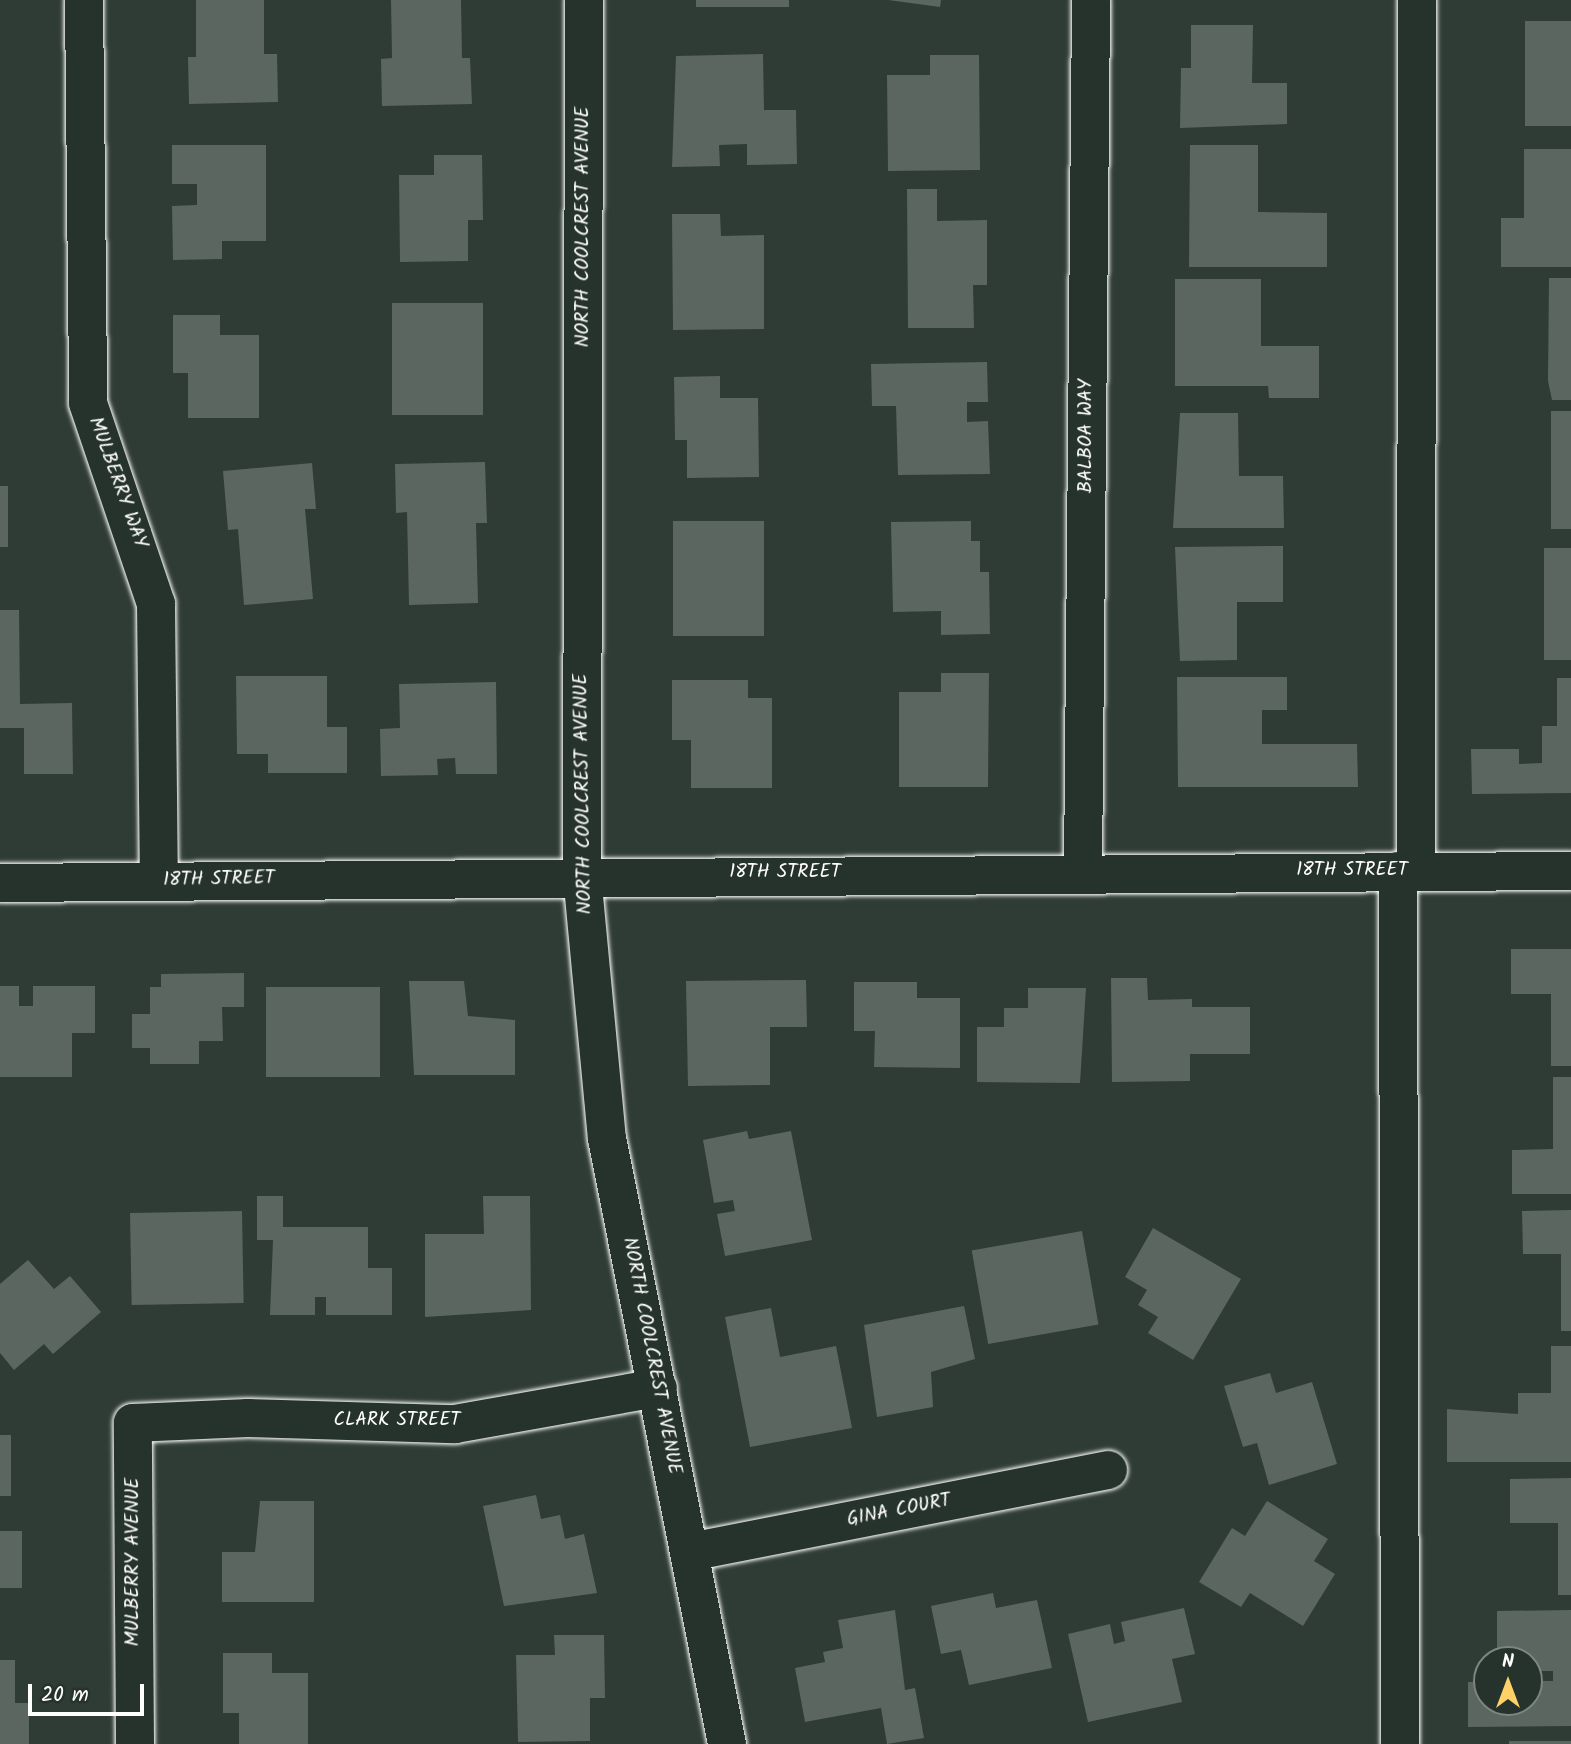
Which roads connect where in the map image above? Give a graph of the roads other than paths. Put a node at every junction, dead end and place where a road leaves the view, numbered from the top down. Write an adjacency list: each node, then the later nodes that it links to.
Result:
1 (84, 0): 9 (street, MULBERRY WAY)
2 (584, 0): 8 (street, NORTH COOLCREST AVENUE)
3 (1091, 0): 7 (street, BALBOA WAY)
4 (1417, 0): 5 (street)
5 (1407, 871): 6 (street, 18TH STREET); 7 (street, 18TH STREET); 17 (street)
6 (1571, 871)
7 (1083, 872): 8 (street, 18TH STREET)
8 (582, 875): 9 (street, 18TH STREET); 11 (street, NORTH COOLCREST AVENUE)
9 (159, 881): 10 (street, 18TH STREET)
10 (0, 883)
11 (658, 1388): 12 (street, CLARK STREET); 14 (street, NORTH COOLCREST AVENUE)
12 (133, 1423): 15 (street, MULBERRY AVENUE)
13 (1108, 1470): 14 (street, GINA COURT)
14 (690, 1552): 16 (street, NORTH COOLCREST AVENUE)
15 (135, 1744)
16 (727, 1744)
17 (1400, 1744)

